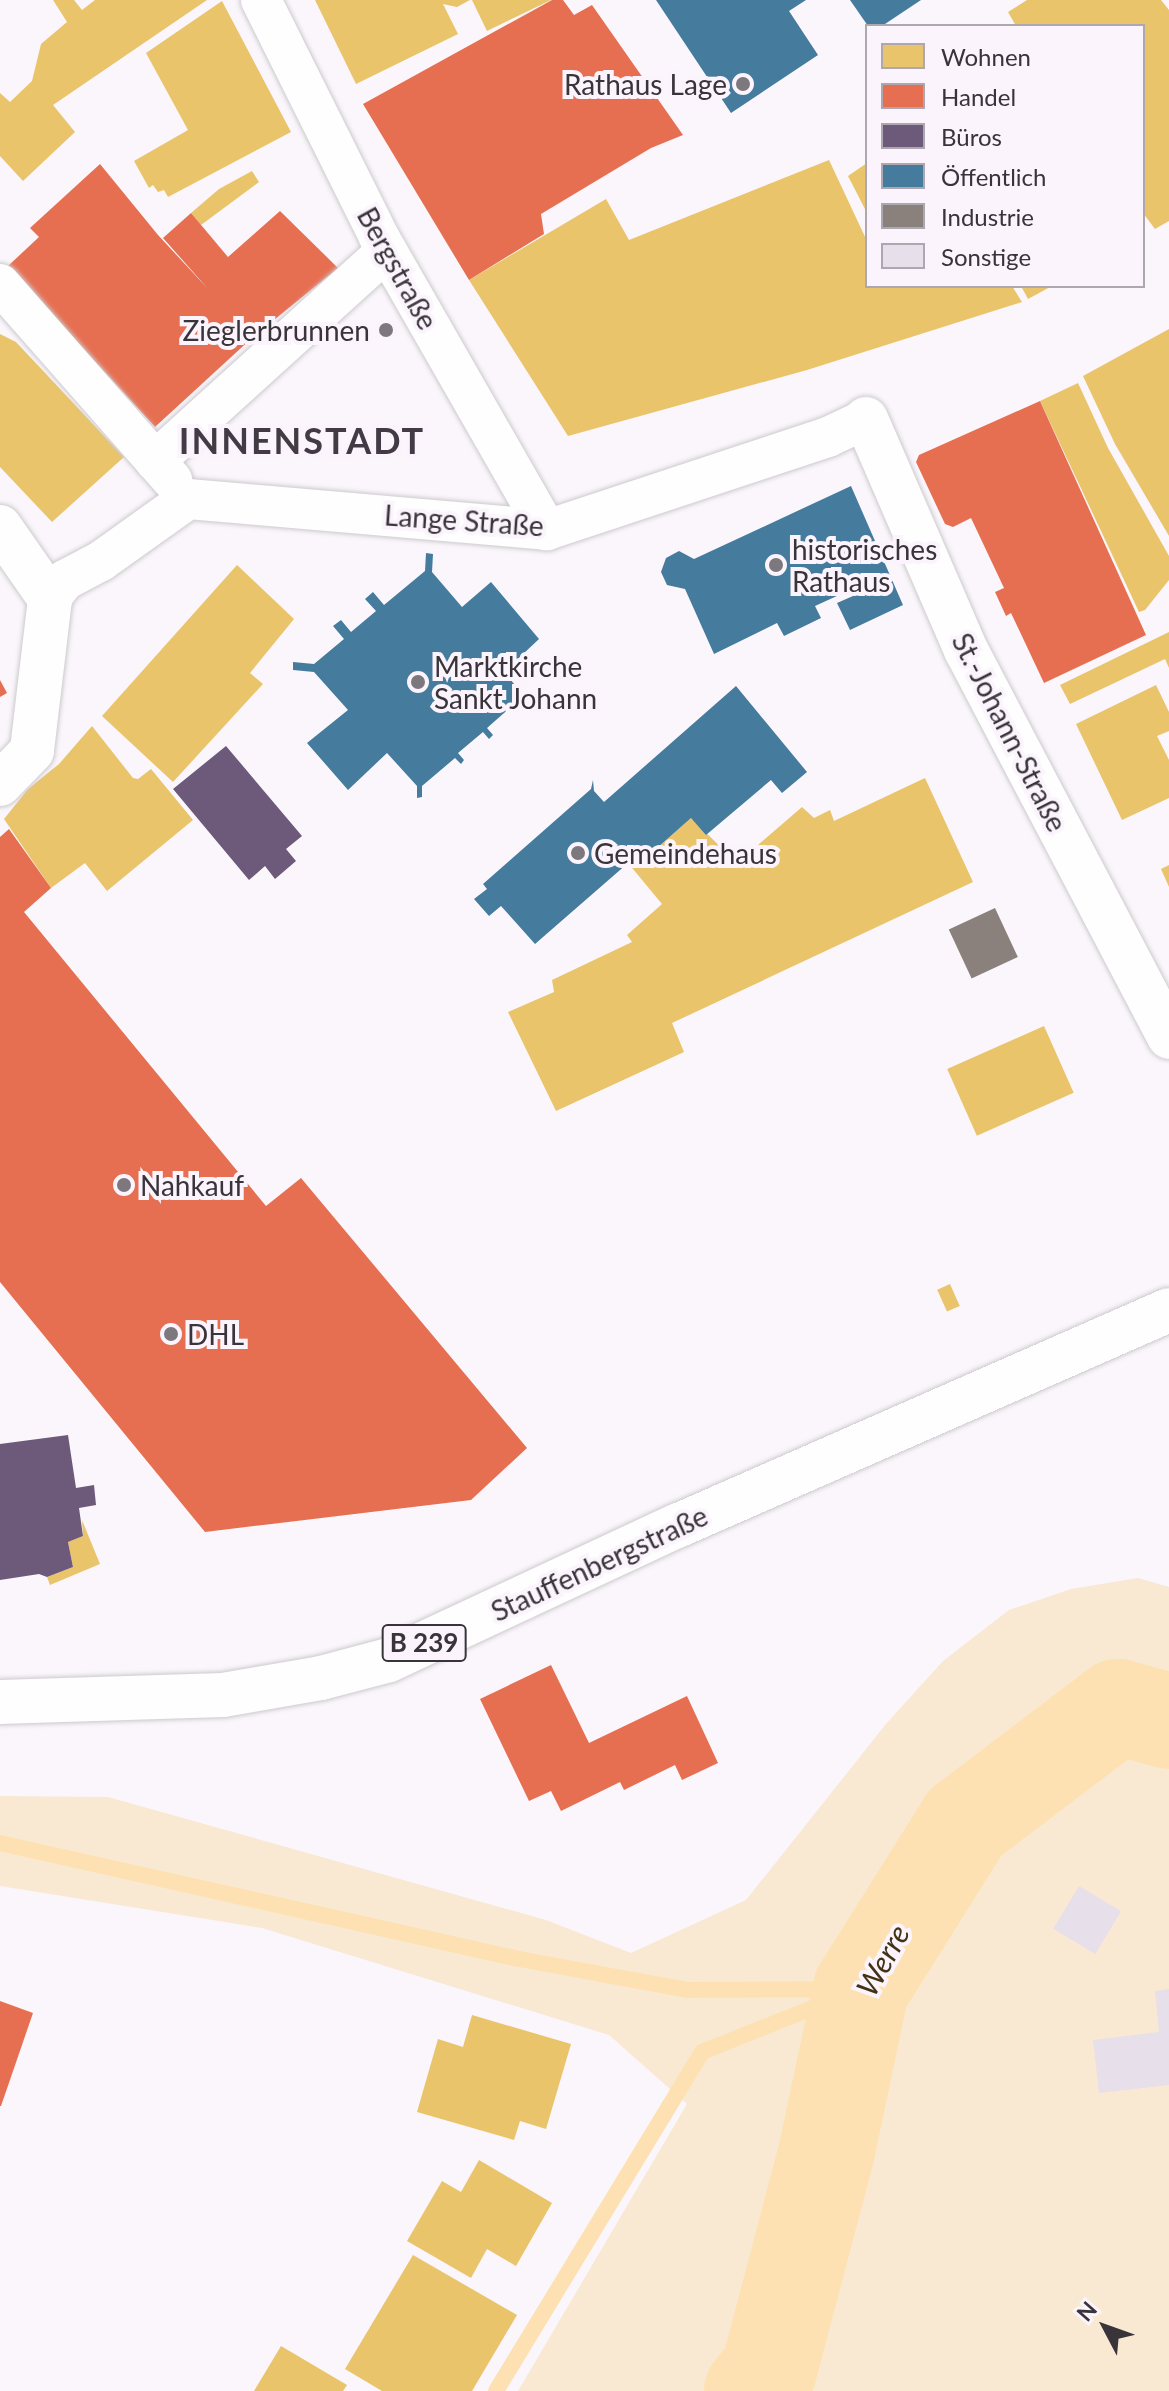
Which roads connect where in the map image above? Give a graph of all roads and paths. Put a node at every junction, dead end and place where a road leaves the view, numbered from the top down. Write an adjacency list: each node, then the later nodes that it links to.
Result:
1 (261, 0): 2 (street, Bergstraße)
2 (387, 251): 5 (street); 8 (street, Bergstraße)
3 (0, 284): 5 (street)
4 (866, 419): 8 (street, Lange Straße); 11 (main road, St.-Johann-Straße)
5 (148, 452): 6 (street)
6 (188, 499): 8 (street, Lange Straße); 9 (street)
7 (0, 527): 9 (main road)
8 (547, 530)
9 (50, 599): 10 (main road)
10 (0, 784)
11 (1169, 1037)
12 (1169, 1310): 13 (main road, Stauffenbergstraße / B 239)
13 (0, 1702)

